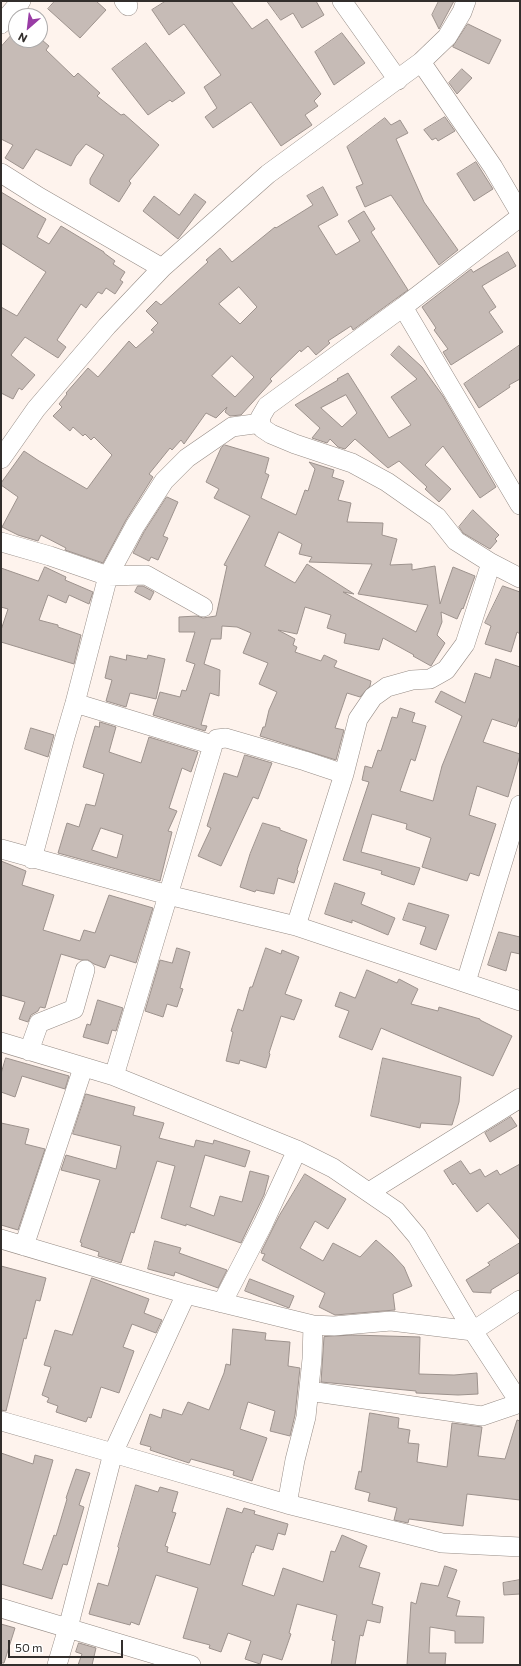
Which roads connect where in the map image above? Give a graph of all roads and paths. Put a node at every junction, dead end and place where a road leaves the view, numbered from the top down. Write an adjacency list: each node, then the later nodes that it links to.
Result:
1 (21, 1): 4 (street)
2 (342, 1): 6 (street)
3 (466, 1): 5 (street)
4 (1, 24)
5 (421, 62): 6 (street); 8 (street)
6 (398, 80): 10 (street)
7 (1, 173): 10 (street)
8 (520, 213)
9 (520, 217): 11 (street)
10 (162, 268): 13 (street)
11 (403, 307): 12 (street); 14 (street)
12 (261, 423): 16 (street); 17 (street)
13 (1, 458)
14 (520, 505)
15 (1, 542): 17 (street)
16 (491, 563): 18 (street); 22 (street)
17 (108, 576): 19 (street); 20 (street)
18 (520, 578)
19 (203, 607)
20 (75, 703): 21 (street); 25 (street)
21 (213, 744): 22 (street); 26 (street)
22 (344, 774): 27 (street)
23 (520, 805): 29 (street)
24 (1, 849): 25 (street)
25 (32, 859): 26 (street)
26 (168, 895): 27 (street); 34 (street)
27 (296, 926): 29 (street)
28 (85, 970): 32 (street)
29 (466, 982): 30 (street)
30 (520, 1001)
31 (1, 1042): 32 (street)
32 (29, 1051): 33 (street)
33 (83, 1068): 34 (street); 39 (street)
34 (114, 1076): 36 (street)
35 (520, 1098): 37 (street)
36 (297, 1150): 37 (street); 42 (street)
37 (369, 1192): 44 (street)
38 (1, 1239): 39 (street)
39 (24, 1246): 40 (street)
40 (186, 1294): 42 (street); 48 (street)
41 (520, 1300): 44 (street)
42 (222, 1303): 43 (street)
43 (313, 1325): 44 (street); 45 (street)
44 (473, 1331): 46 (street)
45 (309, 1391): 46 (street); 49 (street)
46 (520, 1403)
47 (1, 1422): 48 (street)
48 (113, 1452): 49 (street); 52 (street)
49 (287, 1504): 50 (street)
50 (520, 1547)
51 (1, 1608): 52 (street)
52 (68, 1628): 53 (street); 54 (street)
53 (57, 1665)
54 (191, 1665)

